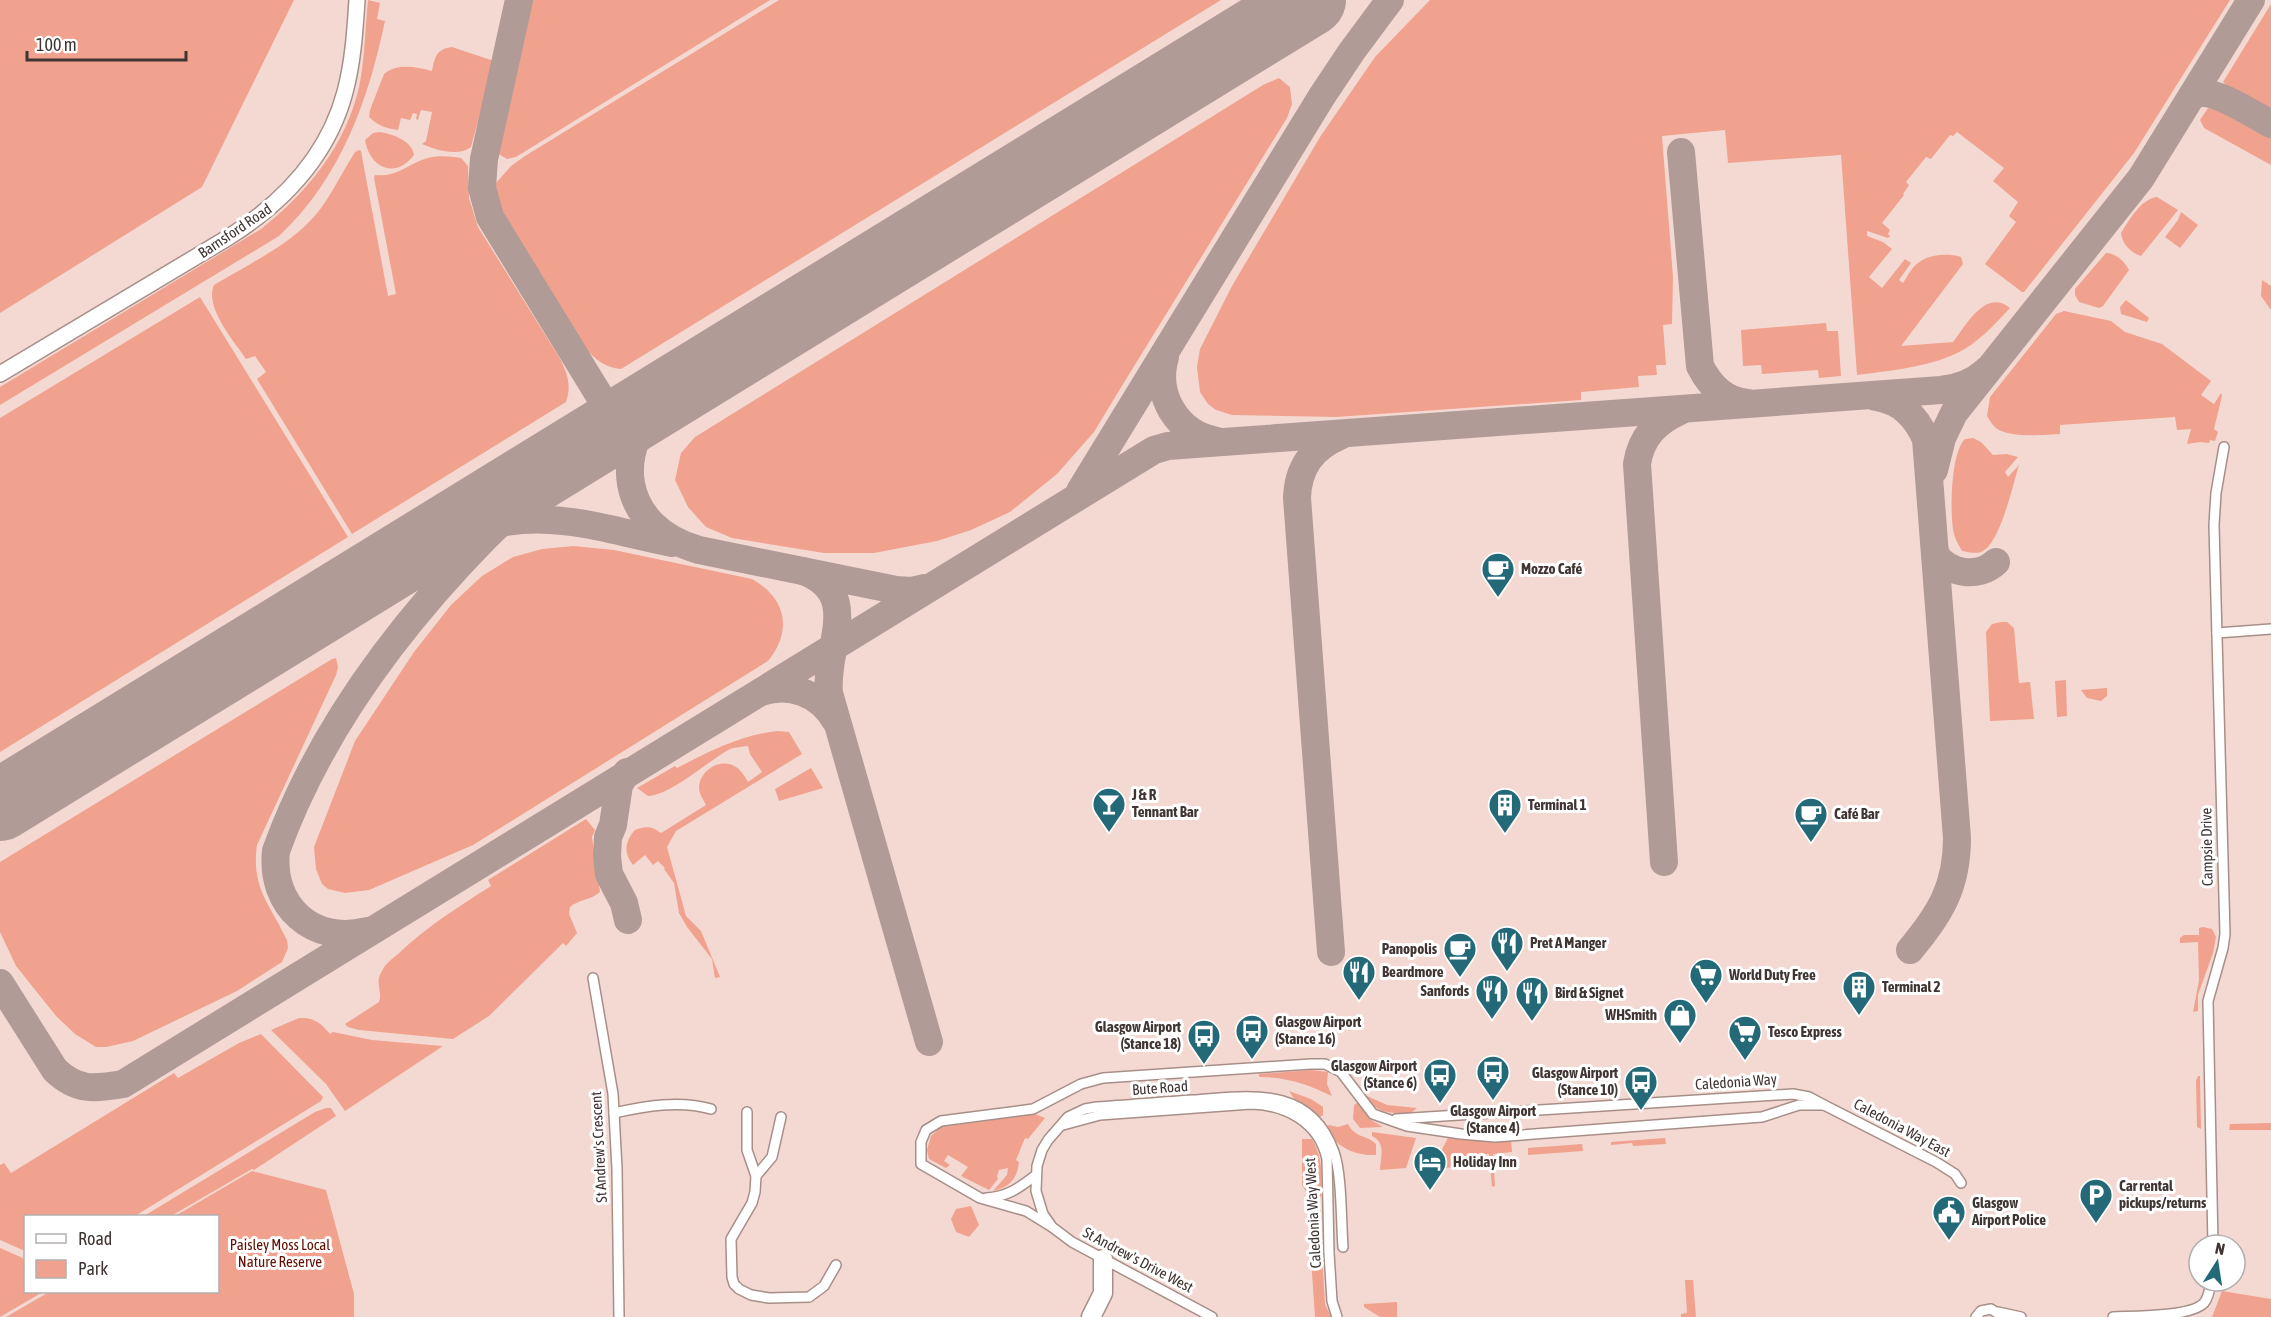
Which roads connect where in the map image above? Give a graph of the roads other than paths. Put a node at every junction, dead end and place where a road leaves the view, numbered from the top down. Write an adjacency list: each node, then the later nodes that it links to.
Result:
1 (357, 0): 2 (main road, Barnsford Road)
2 (0, 374)
3 (2224, 447): 5 (street, Campsie Drive)
4 (2271, 629): 5 (street)
5 (2217, 633): 19 (street, Campsie Drive)
6 (593, 978): 11 (street, St Andrew's Crescent)
7 (1265, 1100): 14 (street, Bute Road); 20 (street, Caledonia Way West); 28 (street, Caledonia Way West)
8 (1824, 1105): 13 (street, Caledonia Way); 13 (street); 16 (street, Caledonia Way East)
9 (711, 1109): 11 (street)
10 (747, 1112): 15 (street)
11 (614, 1113): 25 (street, St Andrew's Crescent)
12 (781, 1118): 15 (street)
13 (1382, 1118): 17 (street, St Andrew's Drive West)
14 (1036, 1175): 17 (street); 18 (street, St Andrew's Drive West)
15 (756, 1176): 22 (street)
16 (1961, 1183)
17 (980, 1198): 18 (street, St Andrew's Drive West)
18 (1052, 1227): 21 (street, St Andrew's Drive West)
19 (2213, 1233)
20 (1343, 1247)
21 (1103, 1259): 26 (highway); 27 (street, St Andrew's Drive West)
22 (836, 1265)
23 (2208, 1293): 31 (street)
24 (1999, 1314): 29 (street); 30 (street)
25 (619, 1317)
26 (1091, 1317)
27 (1212, 1317)
28 (1337, 1317)
29 (1976, 1317)
30 (2021, 1317)
31 (2113, 1317)

